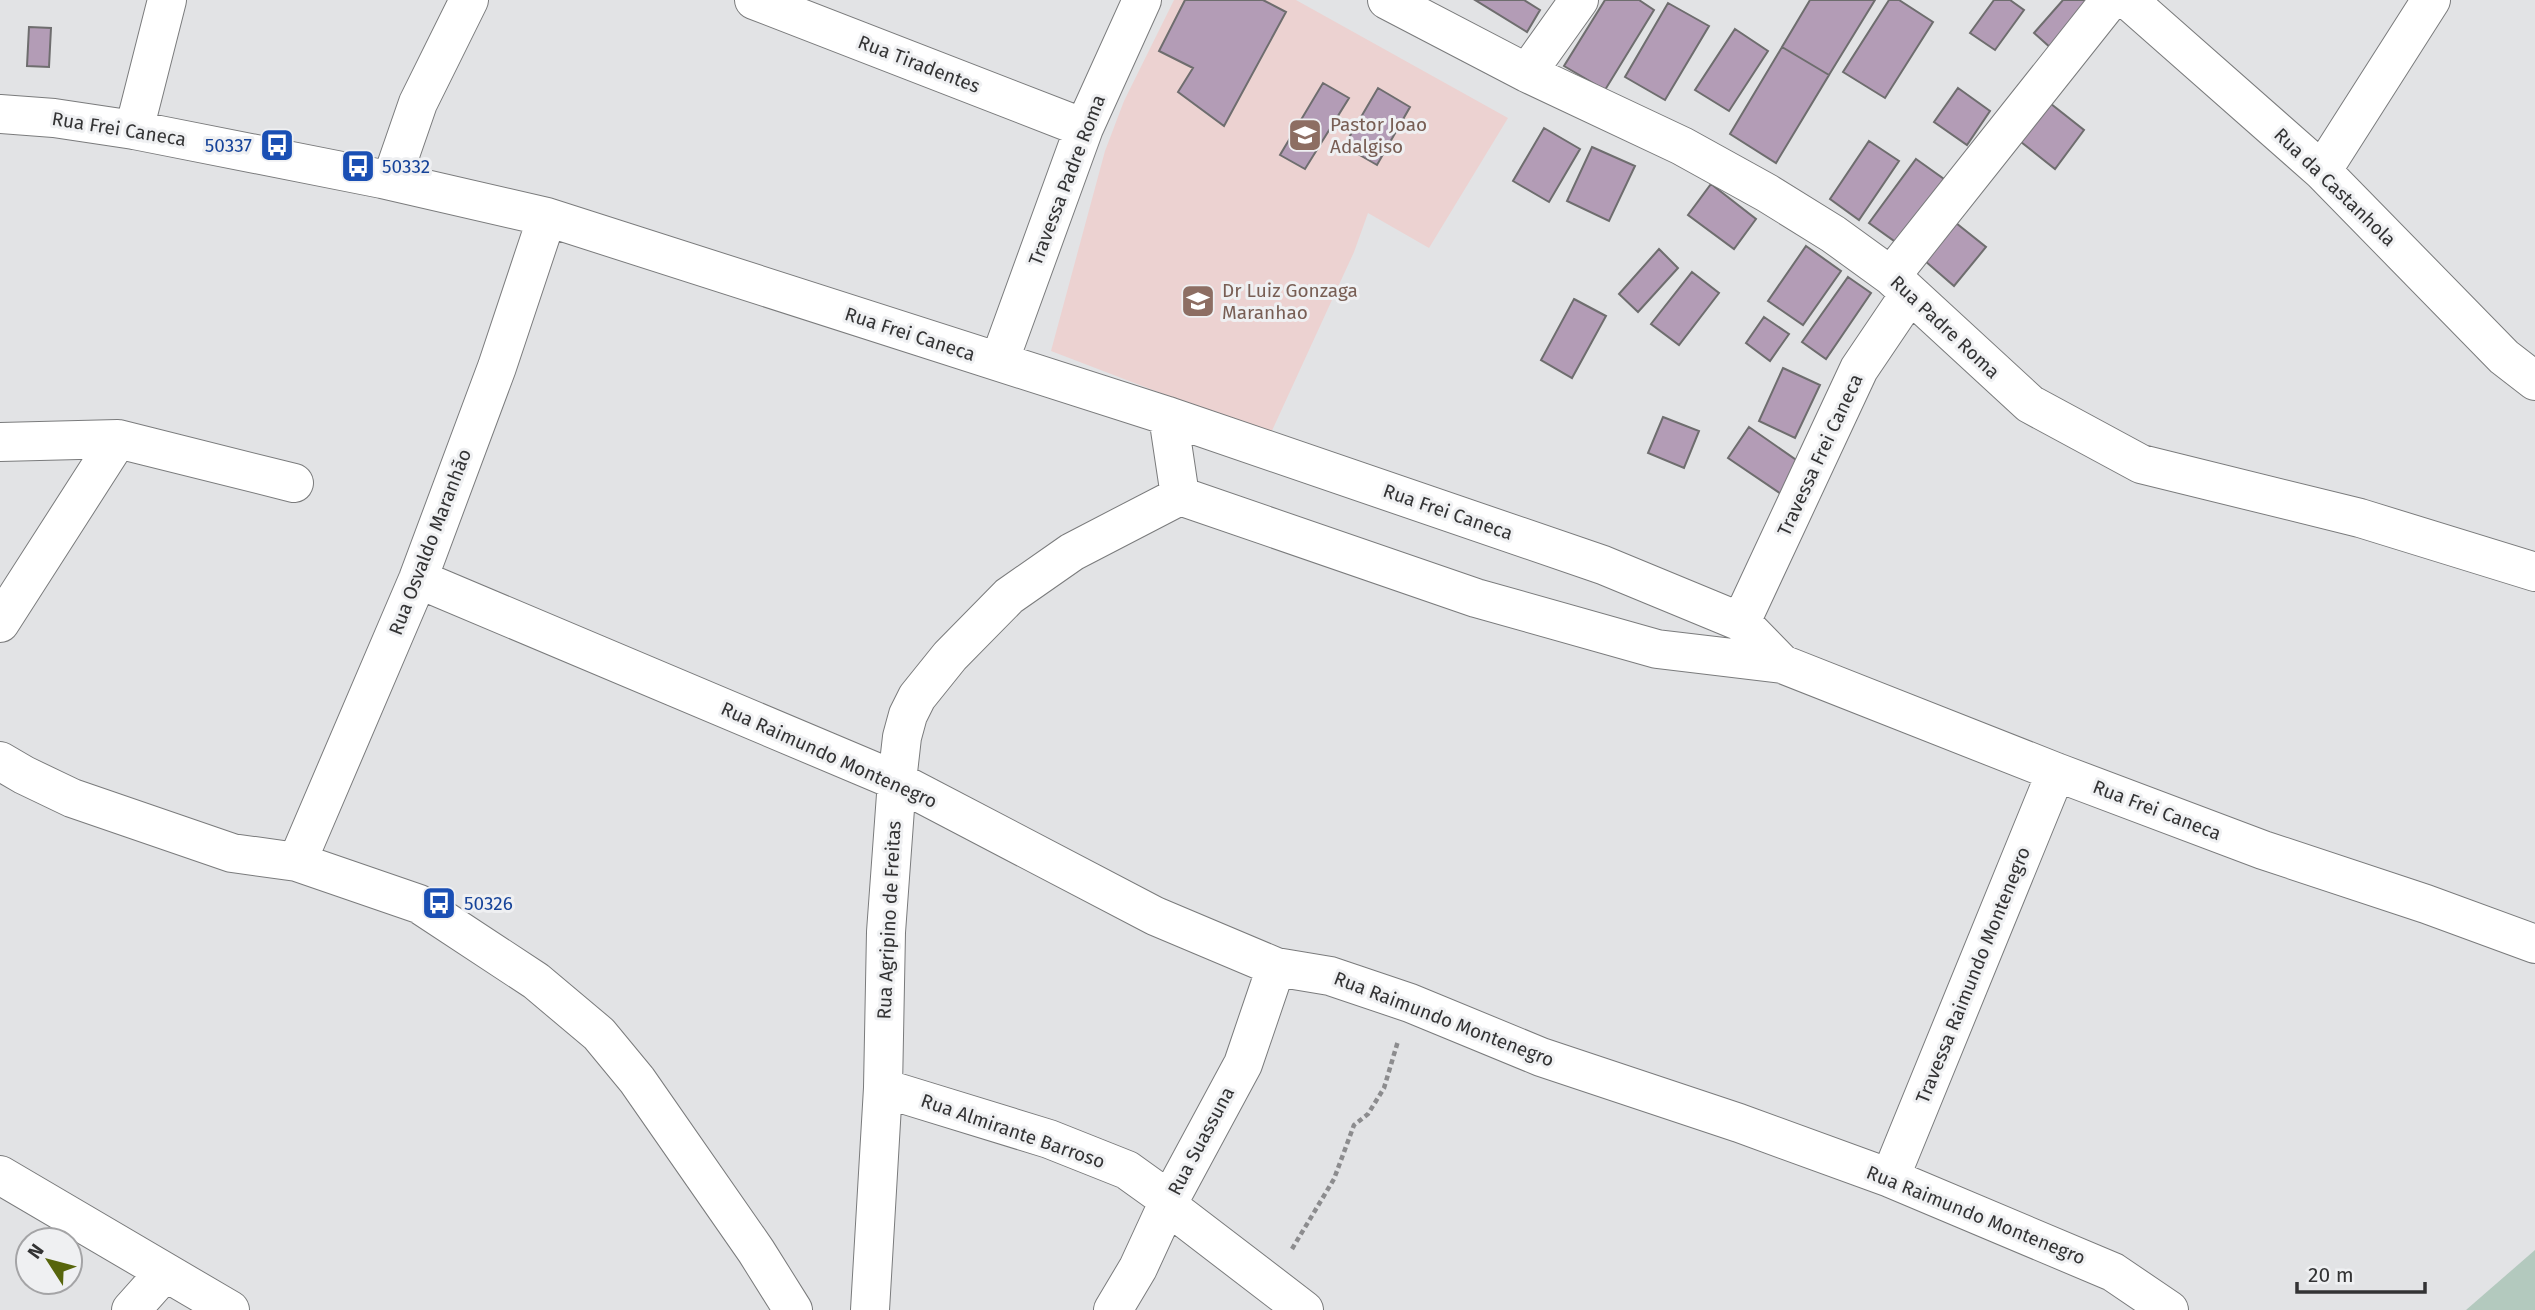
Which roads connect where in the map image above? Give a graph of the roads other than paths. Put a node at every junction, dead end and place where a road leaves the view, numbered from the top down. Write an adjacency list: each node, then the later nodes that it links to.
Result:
1 (167, 0): 13 (street)
2 (469, 0): 15 (street)
3 (754, 0): 12 (street, Rua Tiradentes)
4 (1142, 0): 12 (street, Travessa Padre Roma)
5 (1387, 0): 10 (street, Rua Padre Roma)
6 (1579, 0): 10 (street)
7 (2110, 0): 17 (street, Travessa Frei Caneca)
8 (2128, 0): 14 (street, Rua da Castanhola)
9 (2431, 0): 14 (street)
10 (1527, 73): 17 (street, Rua Padre Roma)
11 (2, 113): 13 (street, Rua Frei Caneca)
12 (1084, 128): 18 (street, Travessa Padre Roma)
13 (134, 130): 15 (street, Rua Frei Caneca)
14 (2322, 171): 19 (street, Rua da Castanhola)
15 (391, 181): 16 (street, Rua Frei Caneca)
16 (547, 217): 18 (street, Rua Frei Caneca); 26 (street, Rua Osvaldo Maranhão)
17 (1900, 285): 25 (street, Rua Padre Roma); 27 (street, Travessa Frei Caneca)
18 (999, 362): 20 (street, Rua Frei Caneca)
19 (2528, 368)
20 (1168, 416): 24 (street); 27 (street, Rua Frei Caneca)
21 (118, 439): 22 (street); 23 (street); 28 (street)
22 (0, 442)
23 (294, 483)
24 (1180, 496): 29 (street, Rua Frei Caneca); 32 (street, Rua Agripino de Freitas)
25 (2535, 572)
26 (418, 579): 32 (street, Rua Raimundo Montenegro); 33 (street, Rua Osvaldo Maranhão)
27 (1741, 622): 29 (street, Rua Frei Caneca)
28 (0, 623)
29 (1782, 664): 31 (street, Rua Frei Caneca)
30 (0, 761): 33 (street)
31 (2056, 772): 34 (street, Rua Frei Caneca); 38 (street, Travessa Raimundo Montenegro)
32 (897, 781): 35 (street, Rua Raimundo Montenegro); 36 (street, Rua Agripino de Freitas)
33 (297, 862): 43 (street)
34 (2535, 944)
35 (1276, 967): 38 (street, Rua Raimundo Montenegro); 39 (street, Rua Suassuna)
36 (883, 1088): 39 (street, Rua Almirante Barroso); 44 (street, Rua Agripino de Freitas)
37 (0, 1175): 40 (street)
38 (1891, 1178): 47 (street, Rua Raimundo Montenegro)
39 (1167, 1205): 45 (street, Rua Suassuna); 46 (street, Rua Almirante Barroso)
40 (164, 1273): 41 (street); 42 (street)
41 (131, 1310)
42 (230, 1310)
43 (793, 1310)
44 (870, 1310)
45 (1113, 1310)
46 (1304, 1310)
47 (2169, 1310)

